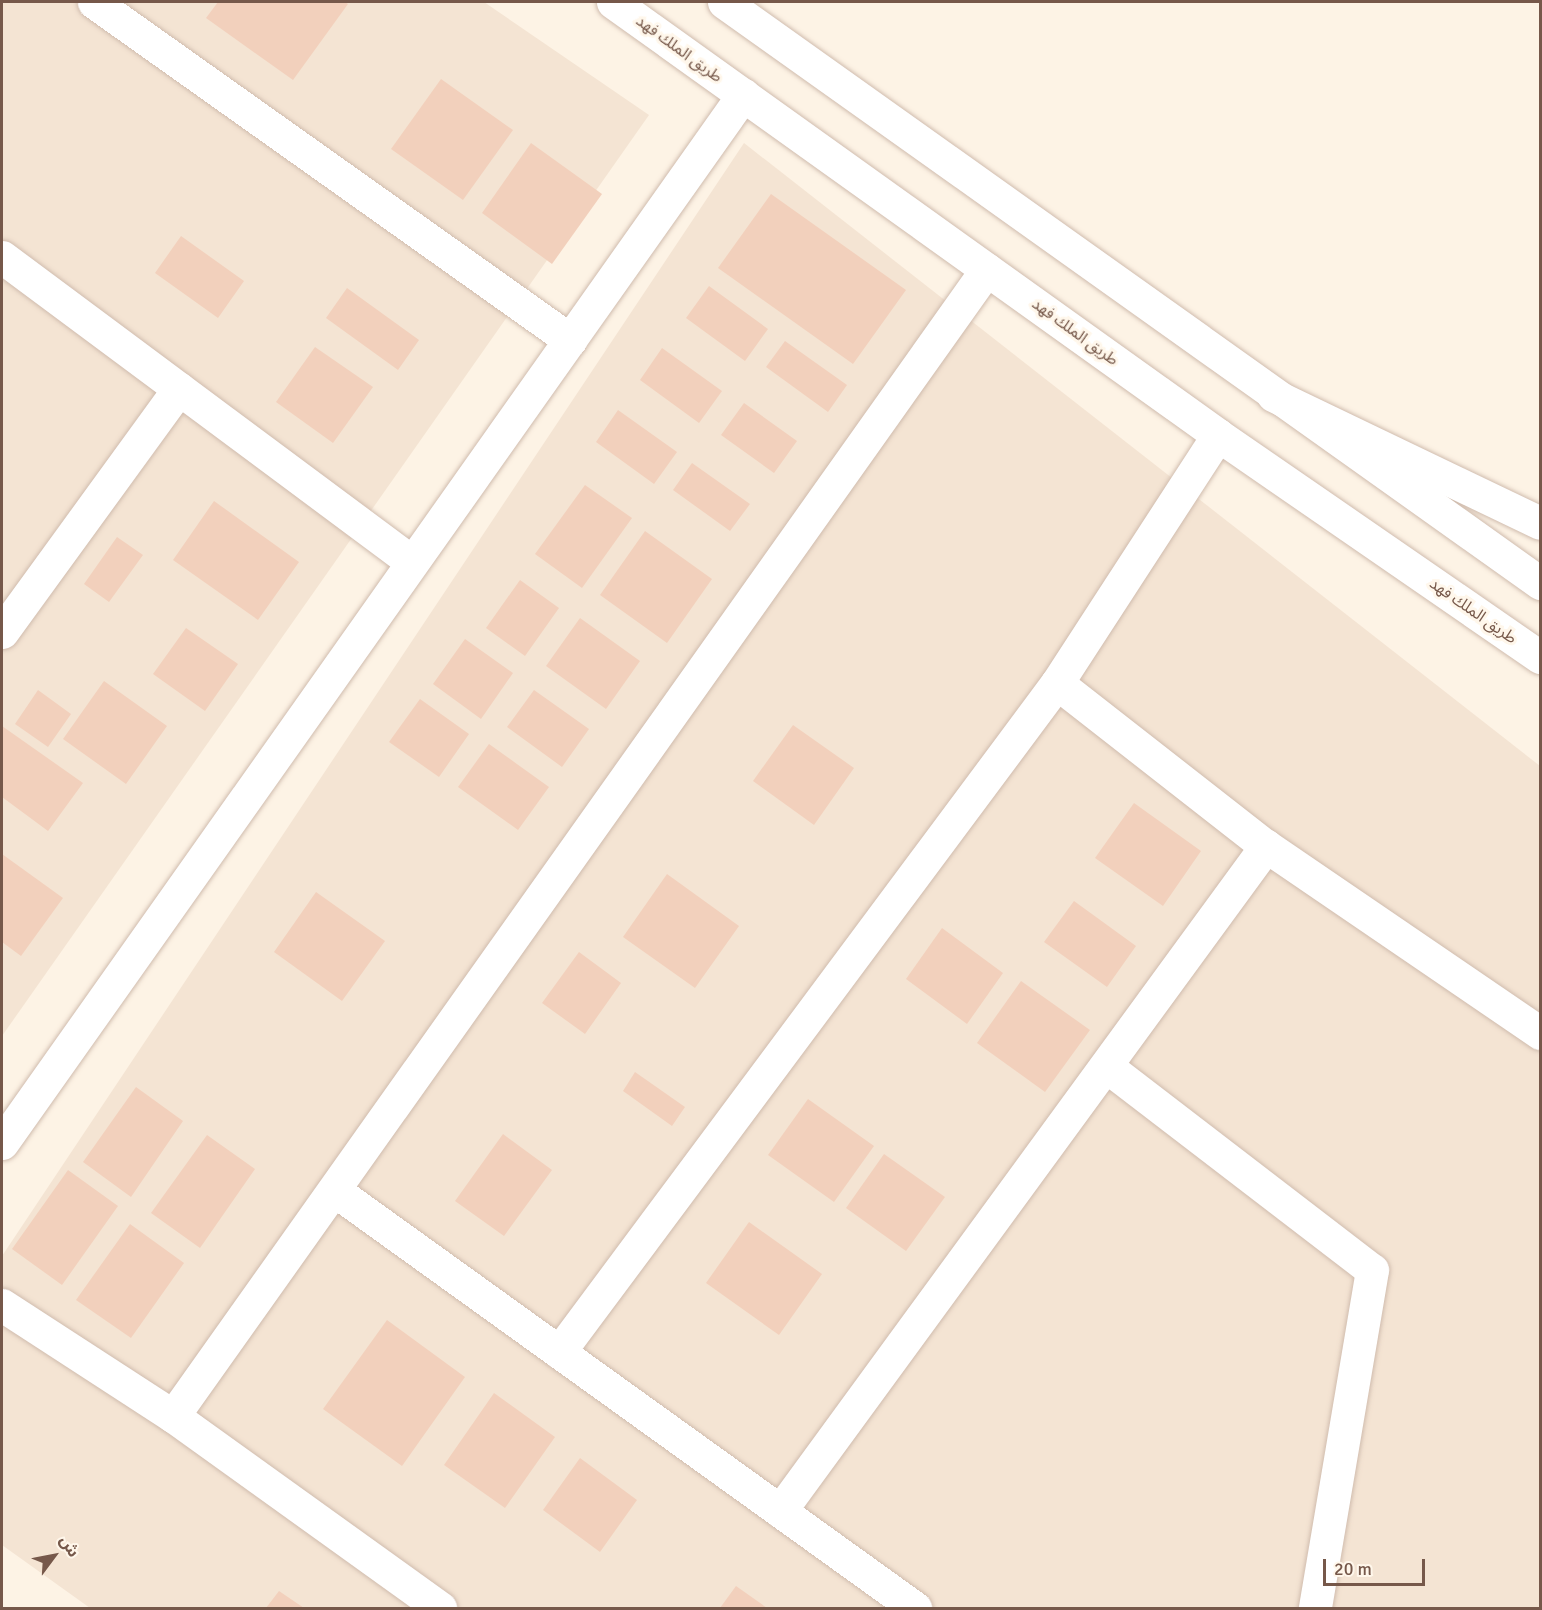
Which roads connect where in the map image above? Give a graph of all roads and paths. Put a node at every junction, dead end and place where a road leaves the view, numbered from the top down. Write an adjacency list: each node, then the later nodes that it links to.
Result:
1 (94, 2): 7 (street)
2 (613, 2): 4 (street, طريق الملك فهد)
3 (724, 2): 9 (street)
4 (743, 95): 6 (street, طريق الملك فهد); 7 (street)
5 (2, 257): 8 (street)
6 (987, 269): 10 (street, طريق الملك فهد); 21 (street)
7 (570, 340): 12 (street)
8 (178, 388): 12 (street); 14 (street)
9 (1273, 395): 11 (street); 13 (street)
10 (1218, 435): 15 (street, طريق الملك فهد); 16 (street)
11 (1540, 523)
12 (412, 562): 20 (street)
13 (1540, 583)
14 (2, 632)
15 (1540, 657)
16 (1057, 683): 17 (street); 23 (street)
17 (1266, 846): 18 (street); 19 (street)
18 (1540, 1033)
19 (1106, 1066): 25 (street); 28 (street)
20 (2, 1143)
21 (334, 1190): 23 (street); 24 (street)
22 (2, 1305): 24 (street)
23 (559, 1352): 25 (street)
24 (173, 1416): 26 (street)
25 (780, 1511): 27 (street)
26 (440, 1608)
27 (915, 1608)
28 (1315, 1608)

